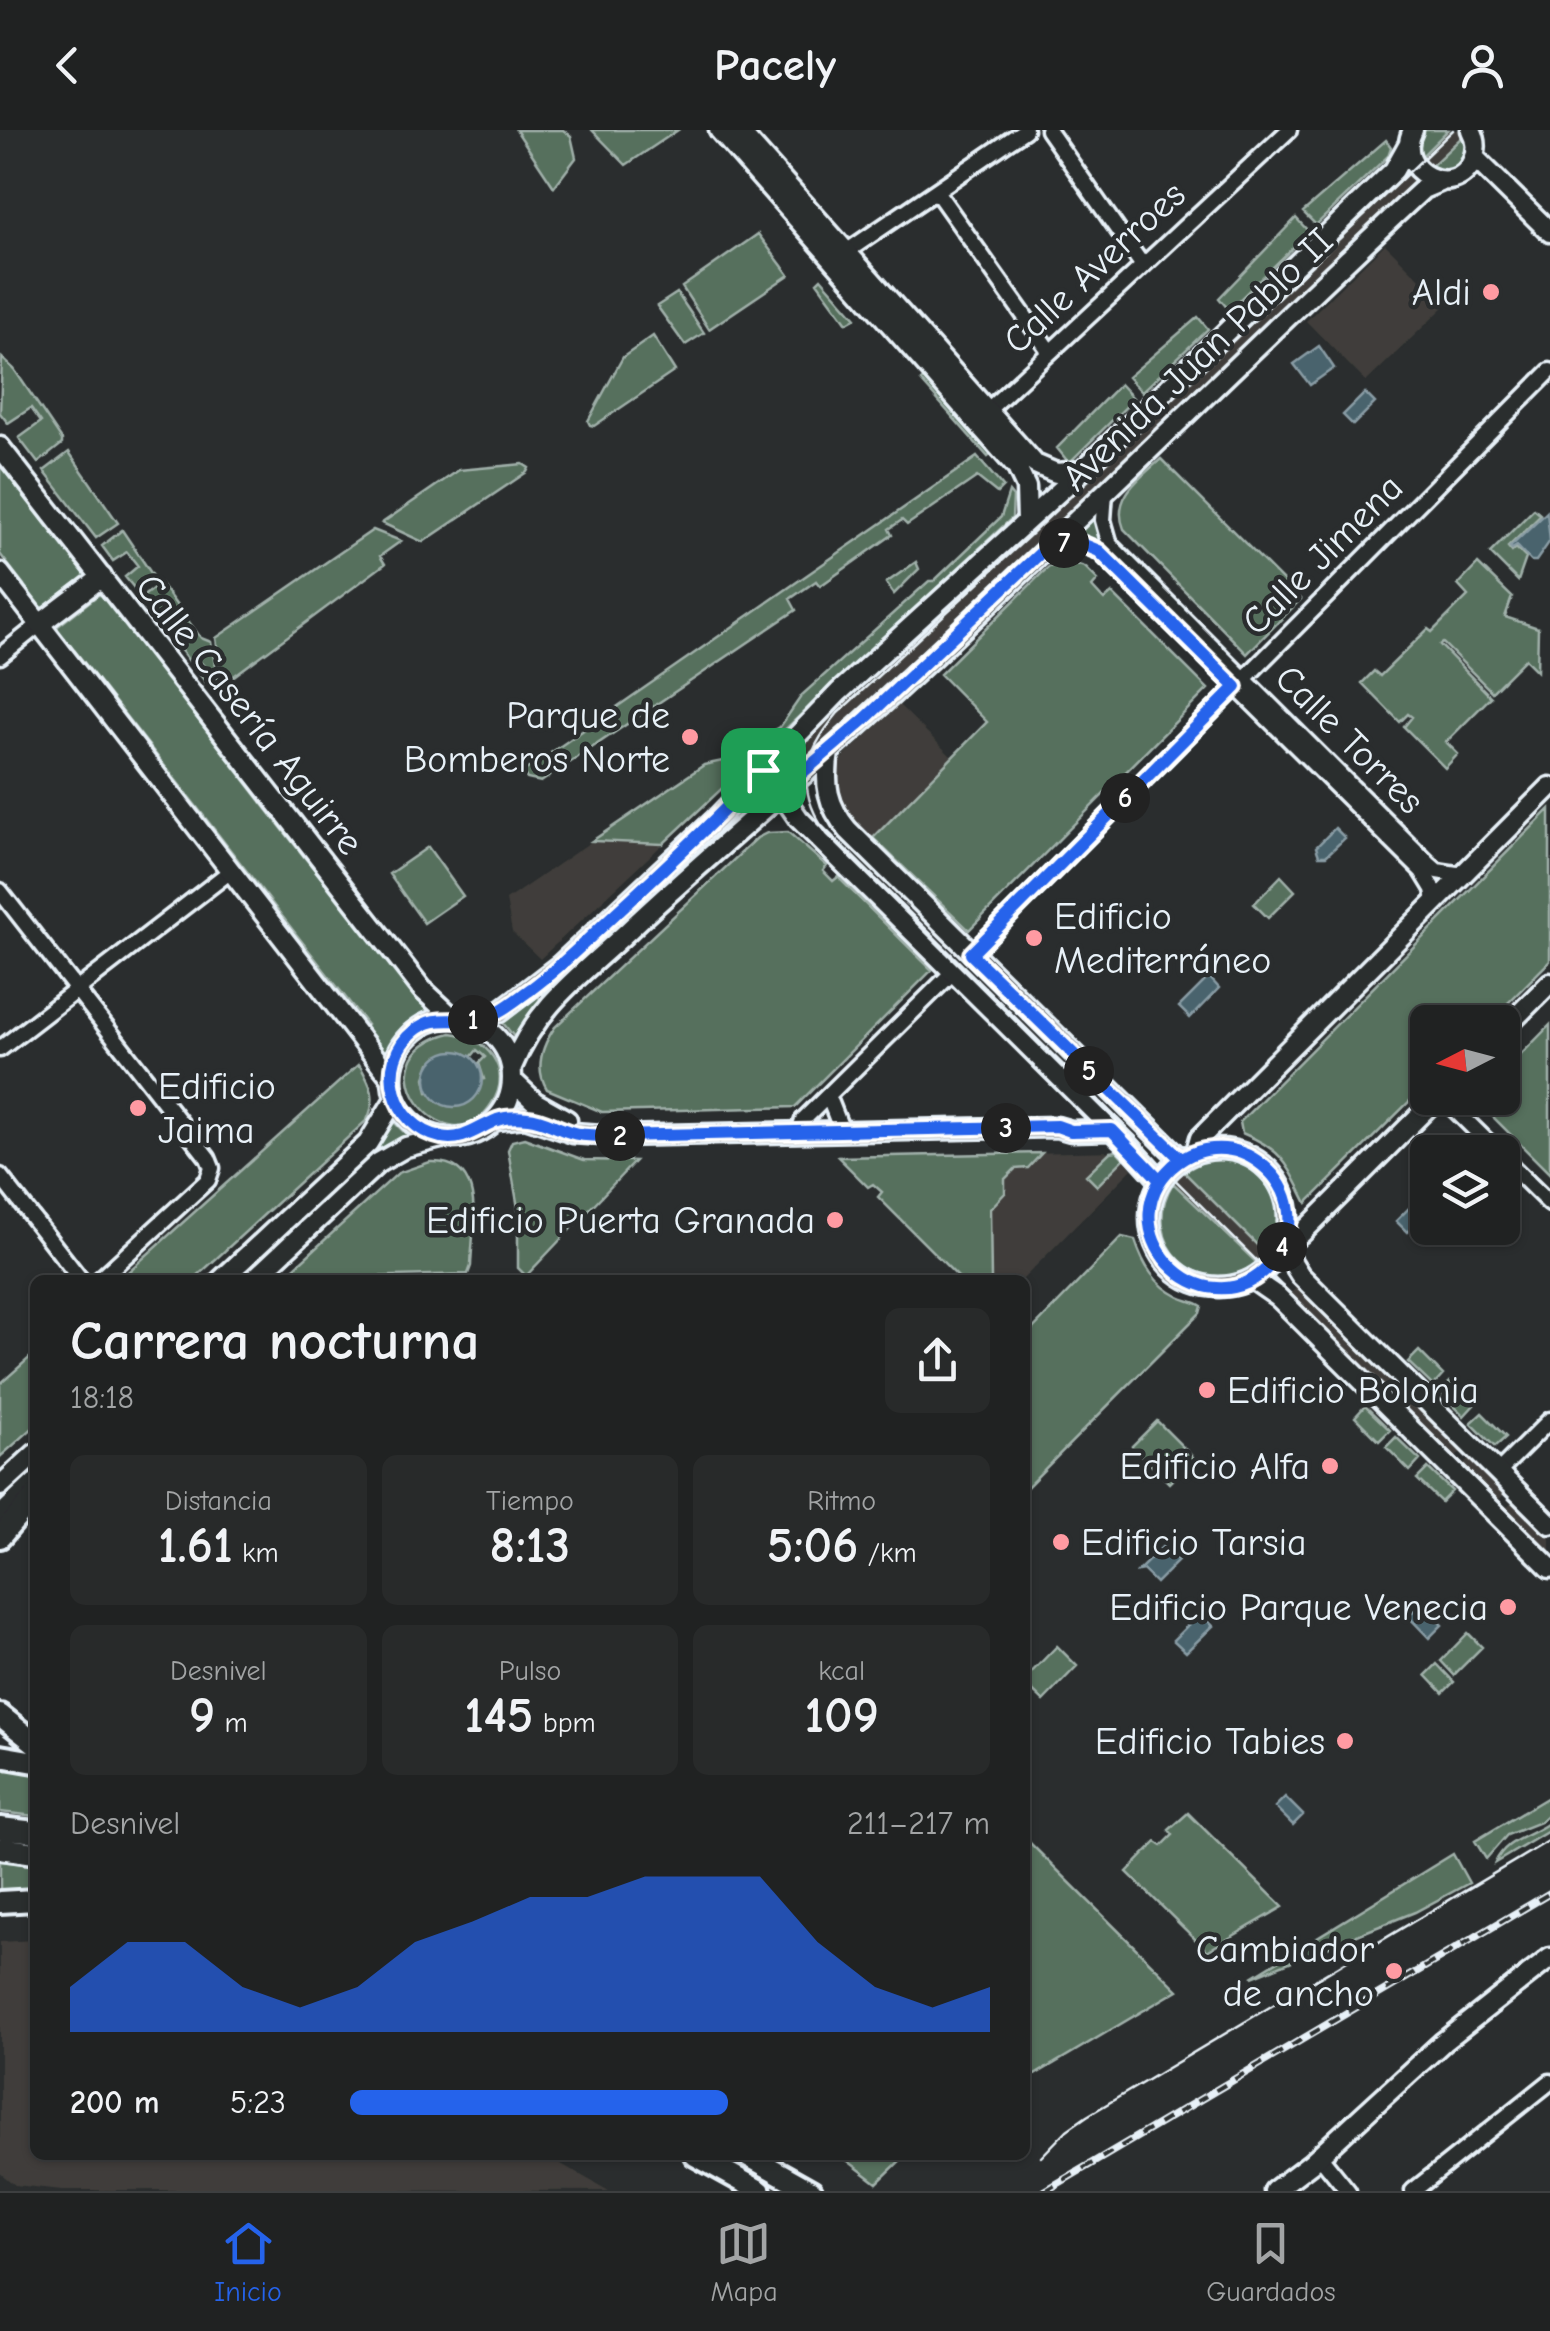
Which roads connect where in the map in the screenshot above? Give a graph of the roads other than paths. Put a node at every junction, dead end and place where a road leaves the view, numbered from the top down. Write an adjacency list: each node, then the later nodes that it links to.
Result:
1 (719, 130): 19 (main road)
2 (738, 130): 11 (main road)
3 (1025, 130): 9 (street)
4 (1048, 130): 12 (street)
5 (1288, 130): 12 (street, Calle Averroes)
6 (1410, 135): 8 (main road); 17 (main road, Avenida Juan Pablo II)
7 (1476, 139): 8 (main road, Avenida Juan Pablo II); 10 (main road)
8 (1442, 181): 18 (main road, Avenida Juan Pablo II)
9 (936, 191): 11 (street); 13 (street)
10 (1550, 232)
11 (846, 252): 15 (main road)
12 (1143, 266): 13 (street, Calle Averroes)
13 (1050, 352): 15 (street, Calle Averroes)
14 (1550, 371): 25 (street, Calle Jimena)
15 (987, 410): 17 (main road)
16 (0, 447): 22 (main road, Calle Casería Aguirre)
17 (1083, 470): 19 (main road, Avenida Juan Pablo II)
18 (1105, 492): 20 (main road, Avenida Juan Pablo II); 25 (street, Calle Torres)
19 (1028, 520): 27 (main road, Avenida Juan Pablo II)
20 (1052, 542): 25 (street, Calle Torres); 26 (main road, Avenida Juan Pablo II)
21 (0, 573): 23 (main road)
22 (102, 577): 23 (main road); 41 (main road, Calle Casería Aguirre)
23 (40, 624): 24 (street); 32 (main road)
24 (0, 656)
25 (1240, 683): 33 (street, Calle Torres); 35 (street, Calle Torres); 36 (street, Calle Jimena)
26 (829, 752): 29 (main road, Avenida Juan Pablo II); 36 (main road)
27 (763, 770): 29 (main road); 42 (main road, Avenida Juan Pablo II)
28 (1550, 786): 33 (main road)
29 (780, 792): 30 (main road, Avenida Juan Pablo II); 31 (main road)
30 (754, 814): 31 (main road); 44 (main road, Avenida Juan Pablo II)
31 (799, 819): 37 (main road)
32 (232, 870): 39 (street); 45 (main road)
33 (1463, 874): 35 (main road)
34 (0, 890): 39 (street)
35 (1434, 902): 59 (main road)
36 (971, 954): 59 (main road)
37 (953, 972): 47 (street); 48 (main road)
38 (1550, 984): 40 (main road)
39 (77, 989): 43 (street); 66 (street)
40 (1520, 1013)
41 (452, 1018): 42 (main road); 45 (main road)
42 (472, 1020): 44 (main road)
43 (0, 1049)
44 (512, 1074): 51 (main road); 56 (main road)
45 (392, 1079): 46 (main road)
46 (395, 1098): 58 (main road); 67 (main road)
47 (831, 1099): 54 (street); 55 (street)
48 (1085, 1104): 52 (main road); 53 (main road)
49 (1423, 1115): 64 (main road)
50 (1458, 1115): 57 (street)
51 (496, 1120): 56 (main road); 58 (main road)
52 (1057, 1126): 53 (main road); 54 (main road)
53 (1112, 1130): 62 (main road)
54 (842, 1131): 55 (main road)
55 (807, 1132): 56 (main road)
56 (587, 1135)
57 (1479, 1135)
58 (442, 1138): 68 (main road)
59 (1189, 1155): 62 (main road); 64 (main road)
60 (1520, 1175): 63 (street)
61 (0, 1176): 65 (street)
62 (1160, 1180): 69 (main road)
63 (1550, 1204)
64 (1284, 1242): 69 (main road); 72 (main road)
65 (78, 1275)
66 (104, 1275)
67 (227, 1275)
68 (258, 1275)
69 (1252, 1279): 79 (main road)
70 (1550, 1420): 72 (street)
71 (30, 1459): 73 (main road)
72 (1498, 1472): 77 (main road)
73 (0, 1486)
74 (30, 1489): 76 (main road)
75 (30, 1502): 78 (highway)
76 (0, 1516)
77 (1550, 1524)
78 (0, 1537)
79 (1550, 1568)
80 (0, 1715): 81 (highway)
81 (30, 1740)
82 (0, 1756): 83 (highway)
83 (30, 1761)
84 (0, 1828): 85 (highway)
85 (30, 1831)
86 (0, 1848): 87 (highway)
87 (30, 1852)
88 (30, 1900): 89 (highway)
89 (0, 1902)
90 (1550, 1958): 92 (main road)
91 (1550, 2082): 99 (street)
92 (1319, 2155): 97 (main road); 98 (street)
93 (704, 2160): 95 (highway)
94 (756, 2160): 96 (highway)
95 (760, 2191)
96 (811, 2191)
97 (1274, 2191)
98 (1348, 2191)
99 (1413, 2191)

